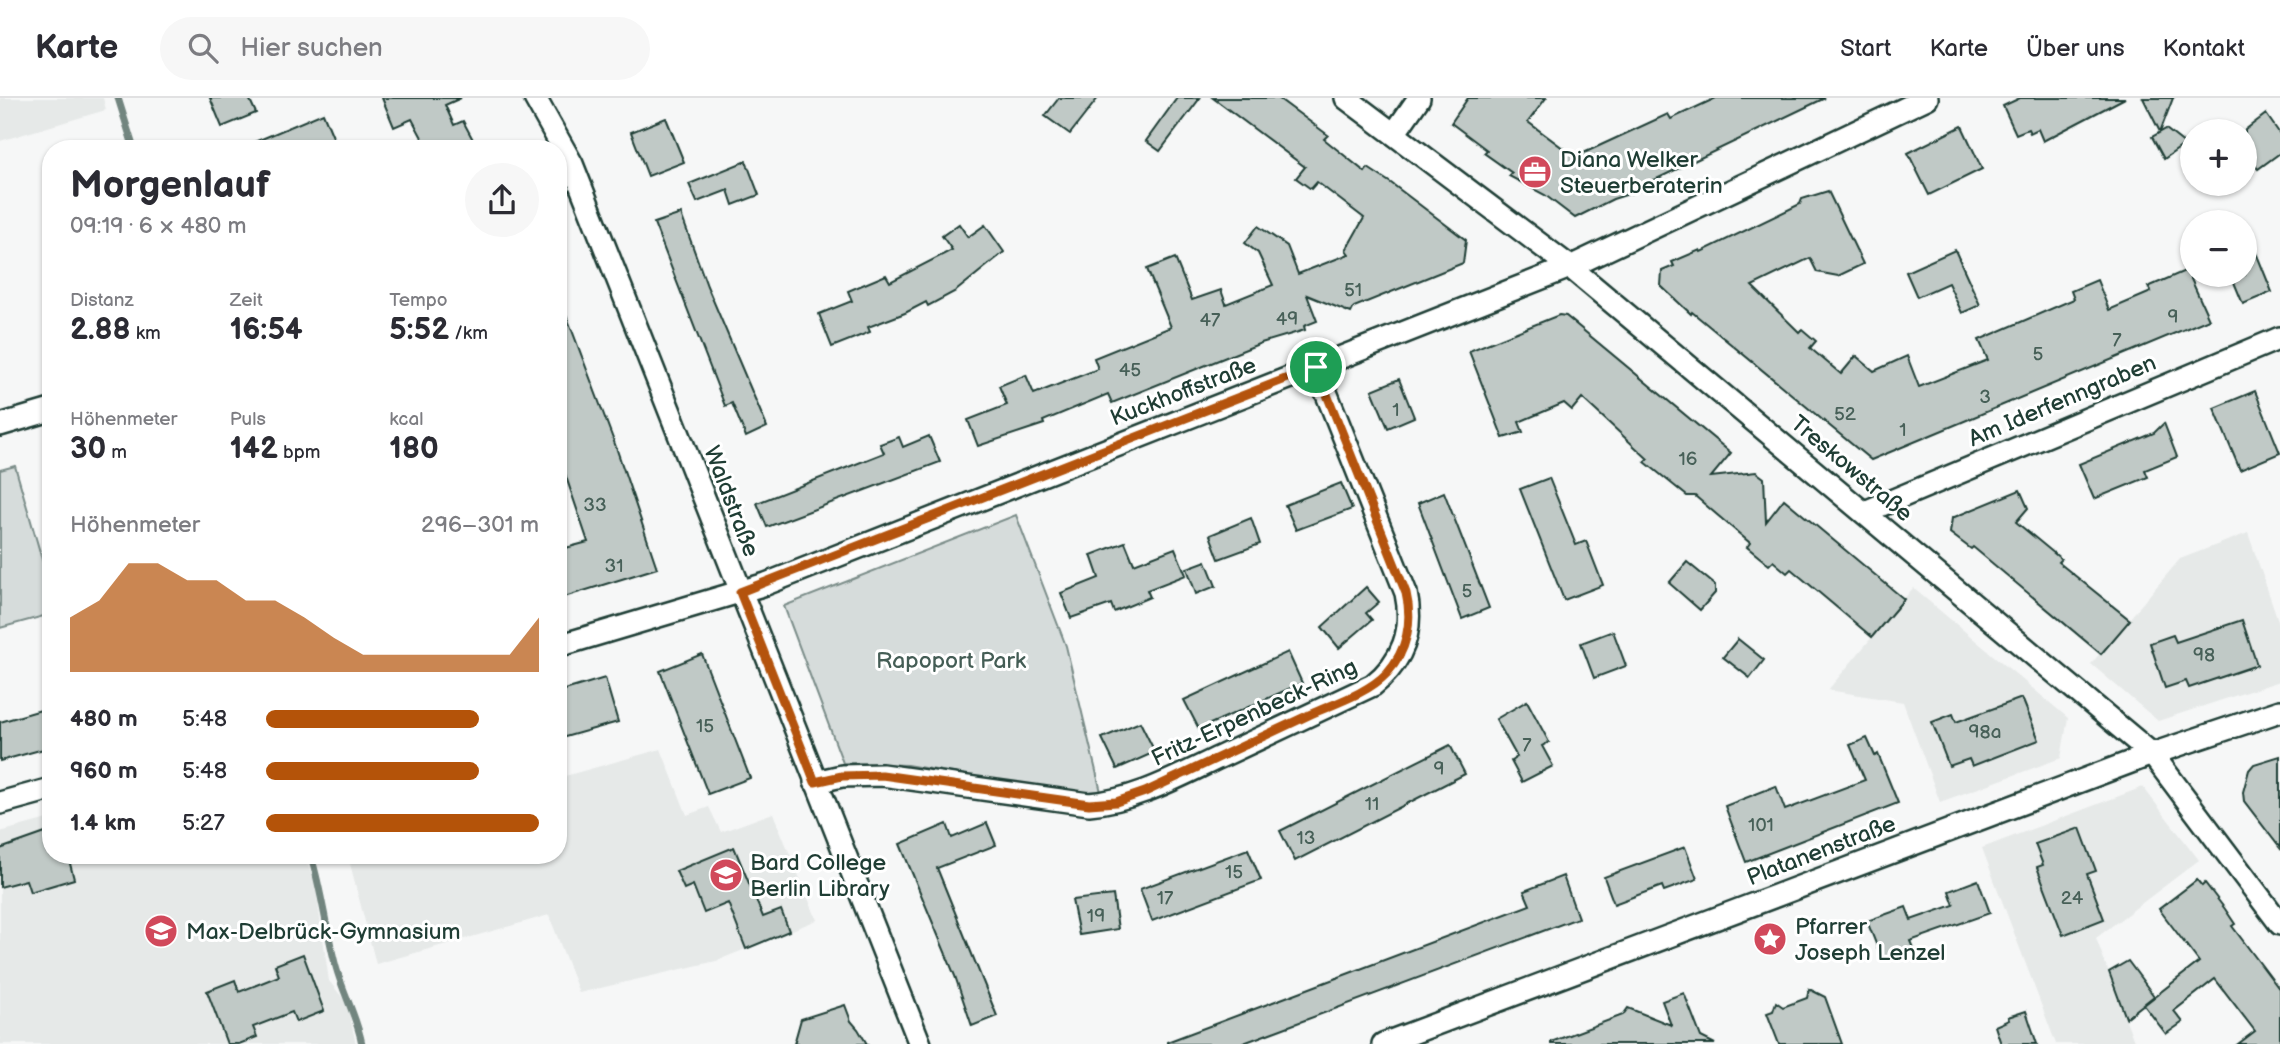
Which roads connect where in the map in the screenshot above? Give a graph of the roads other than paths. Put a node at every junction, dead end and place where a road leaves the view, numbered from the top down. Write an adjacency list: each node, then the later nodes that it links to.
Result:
1 (535, 98): 6 (street, Waldstraße)
2 (1346, 98): 5 (street, Treskowstraße)
3 (1419, 98): 5 (street)
4 (1927, 98): 8 (street, Kuckhoffstraße)
5 (1394, 135): 8 (street, Treskowstraße)
6 (554, 140)
7 (567, 171): 14 (street, Waldstraße)
8 (1570, 267): 10 (street, Kuckhoffstraße); 13 (street, Treskowstraße)
9 (2280, 338): 13 (street, Am Iderfenngraben)
10 (1316, 367): 14 (street, Kuckhoffstraße); 18 (street, Fritz-Erpenbeck-Ring)
11 (42, 413): 12 (street)
12 (0, 425)
13 (1865, 512): 17 (street, Treskowstraße)
14 (740, 592): 15 (street, Kuckhoffstraße); 18 (street, Waldstraße)
15 (567, 643)
16 (2280, 711): 17 (street, Platanenstraße)
17 (2152, 754): 21 (street, Treskowstraße); 23 (street, Platanenstraße)
18 (815, 782): 22 (street, Waldstraße)
19 (42, 791): 20 (street)
20 (0, 803)
21 (2280, 924)
22 (920, 1044)
23 (1383, 1044)

